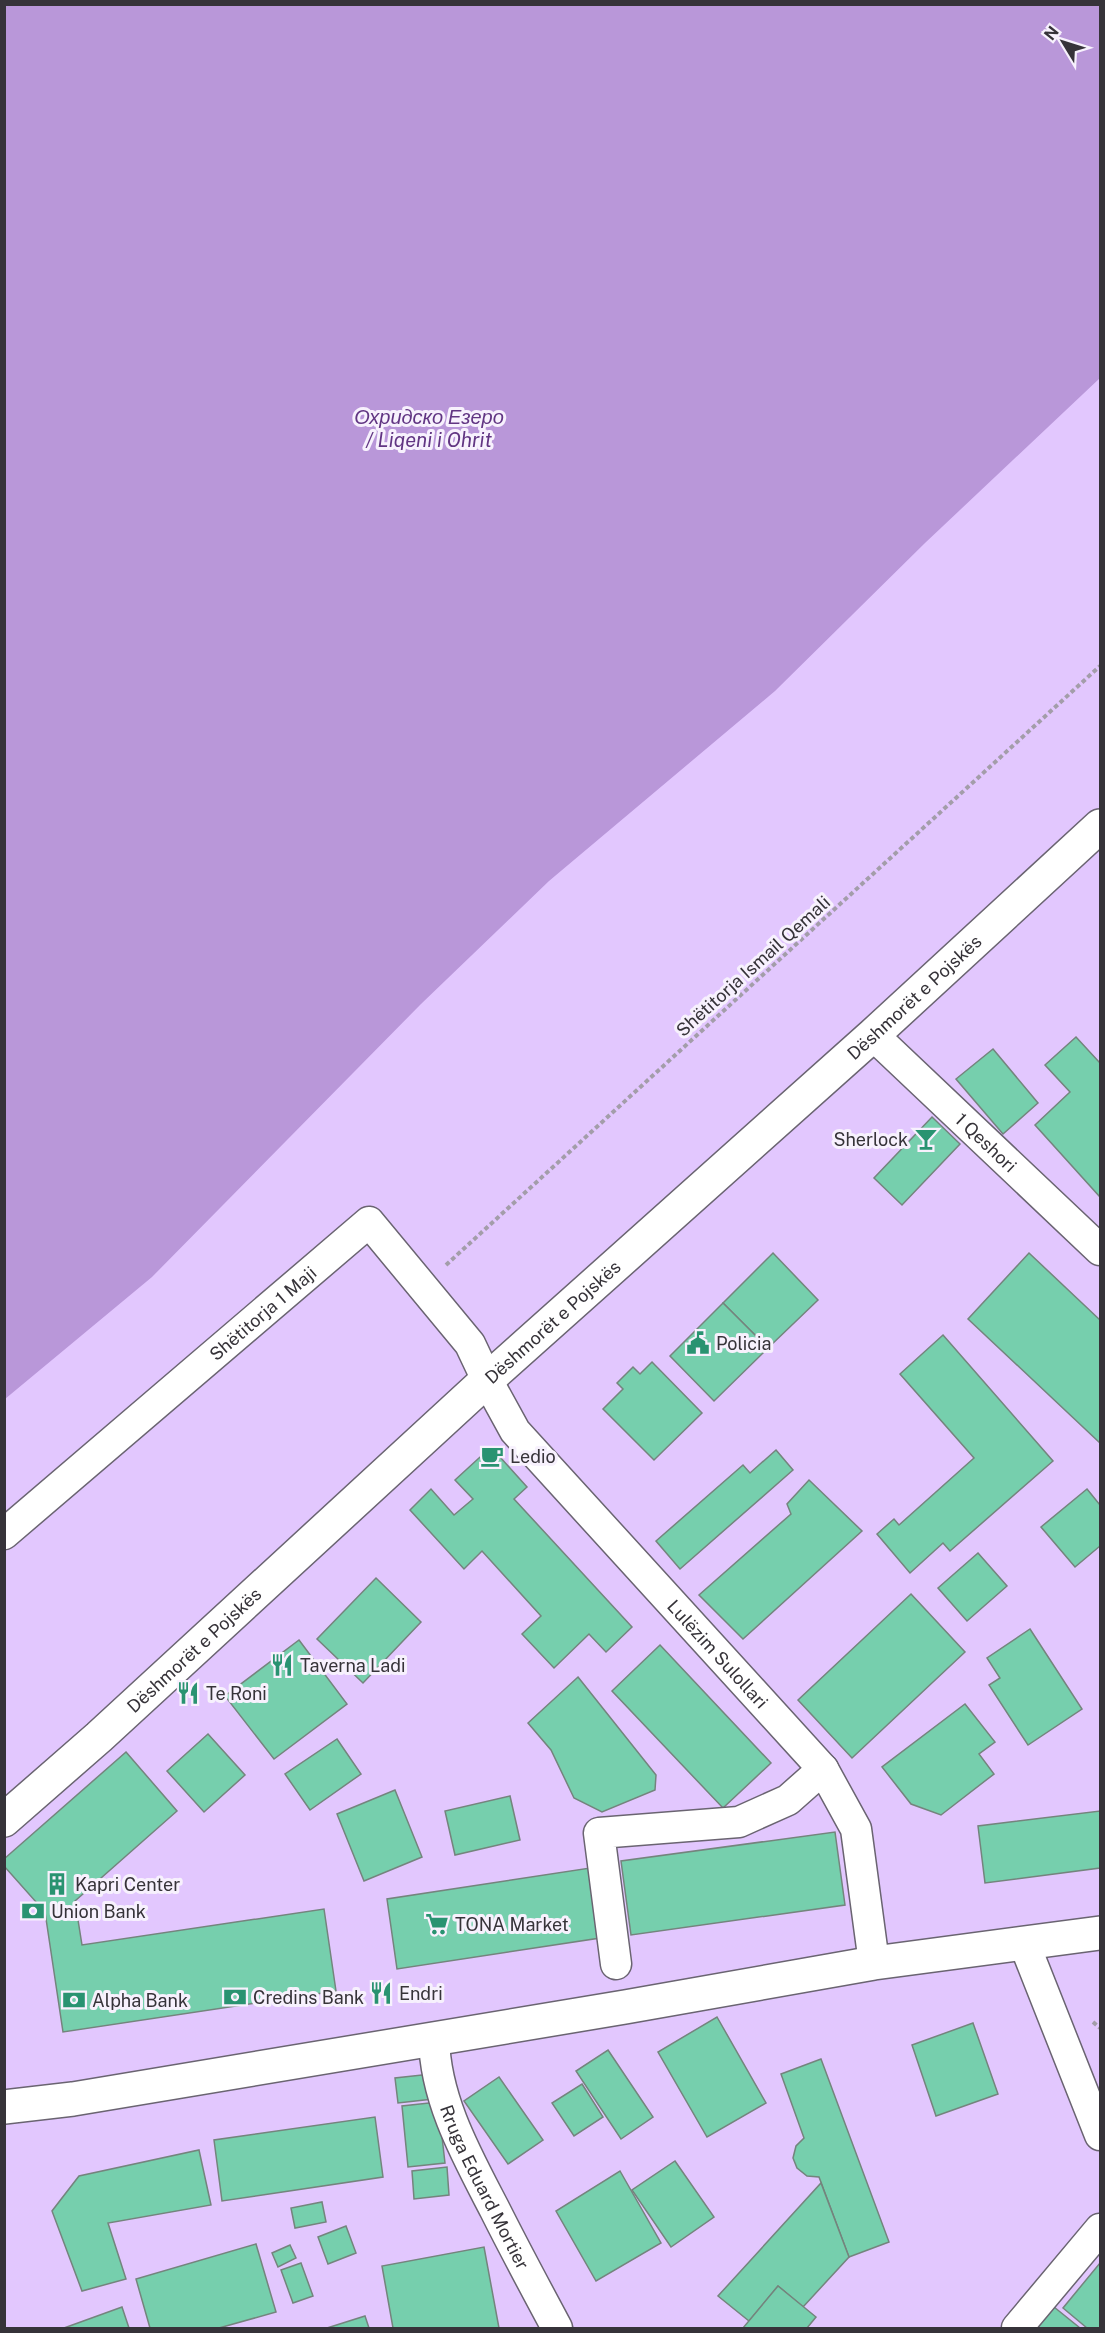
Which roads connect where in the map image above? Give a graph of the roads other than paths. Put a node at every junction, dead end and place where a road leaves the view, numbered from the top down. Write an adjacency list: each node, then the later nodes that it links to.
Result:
1 (1101, 826): 2 (street, Dëshmorët e Pojskës)
2 (873, 1035): 3 (street, 1 Qeshori); 4 (street, Dëshmorët e Pojskës)
3 (1101, 1250)
4 (487, 1380): 5 (street, Shëtitorja 1 Maji); 6 (street, Lulëzim Sulollari); 7 (street, Dëshmorët e Pojskës)
5 (4, 1534)
6 (823, 1769): 10 (street, Lulëzim Sulollari); 11 (street)
7 (4, 1820)
8 (1101, 1933): 9 (street)
9 (1024, 1943): 10 (street); 14 (street)
10 (874, 1963): 12 (street)
11 (616, 1964)
12 (434, 2038): 13 (street); 16 (street, Rruga Eduard Mortier)
13 (4, 2107)
14 (1101, 2134)
15 (1101, 2229): 17 (street)
16 (557, 2328)
17 (1017, 2328)

